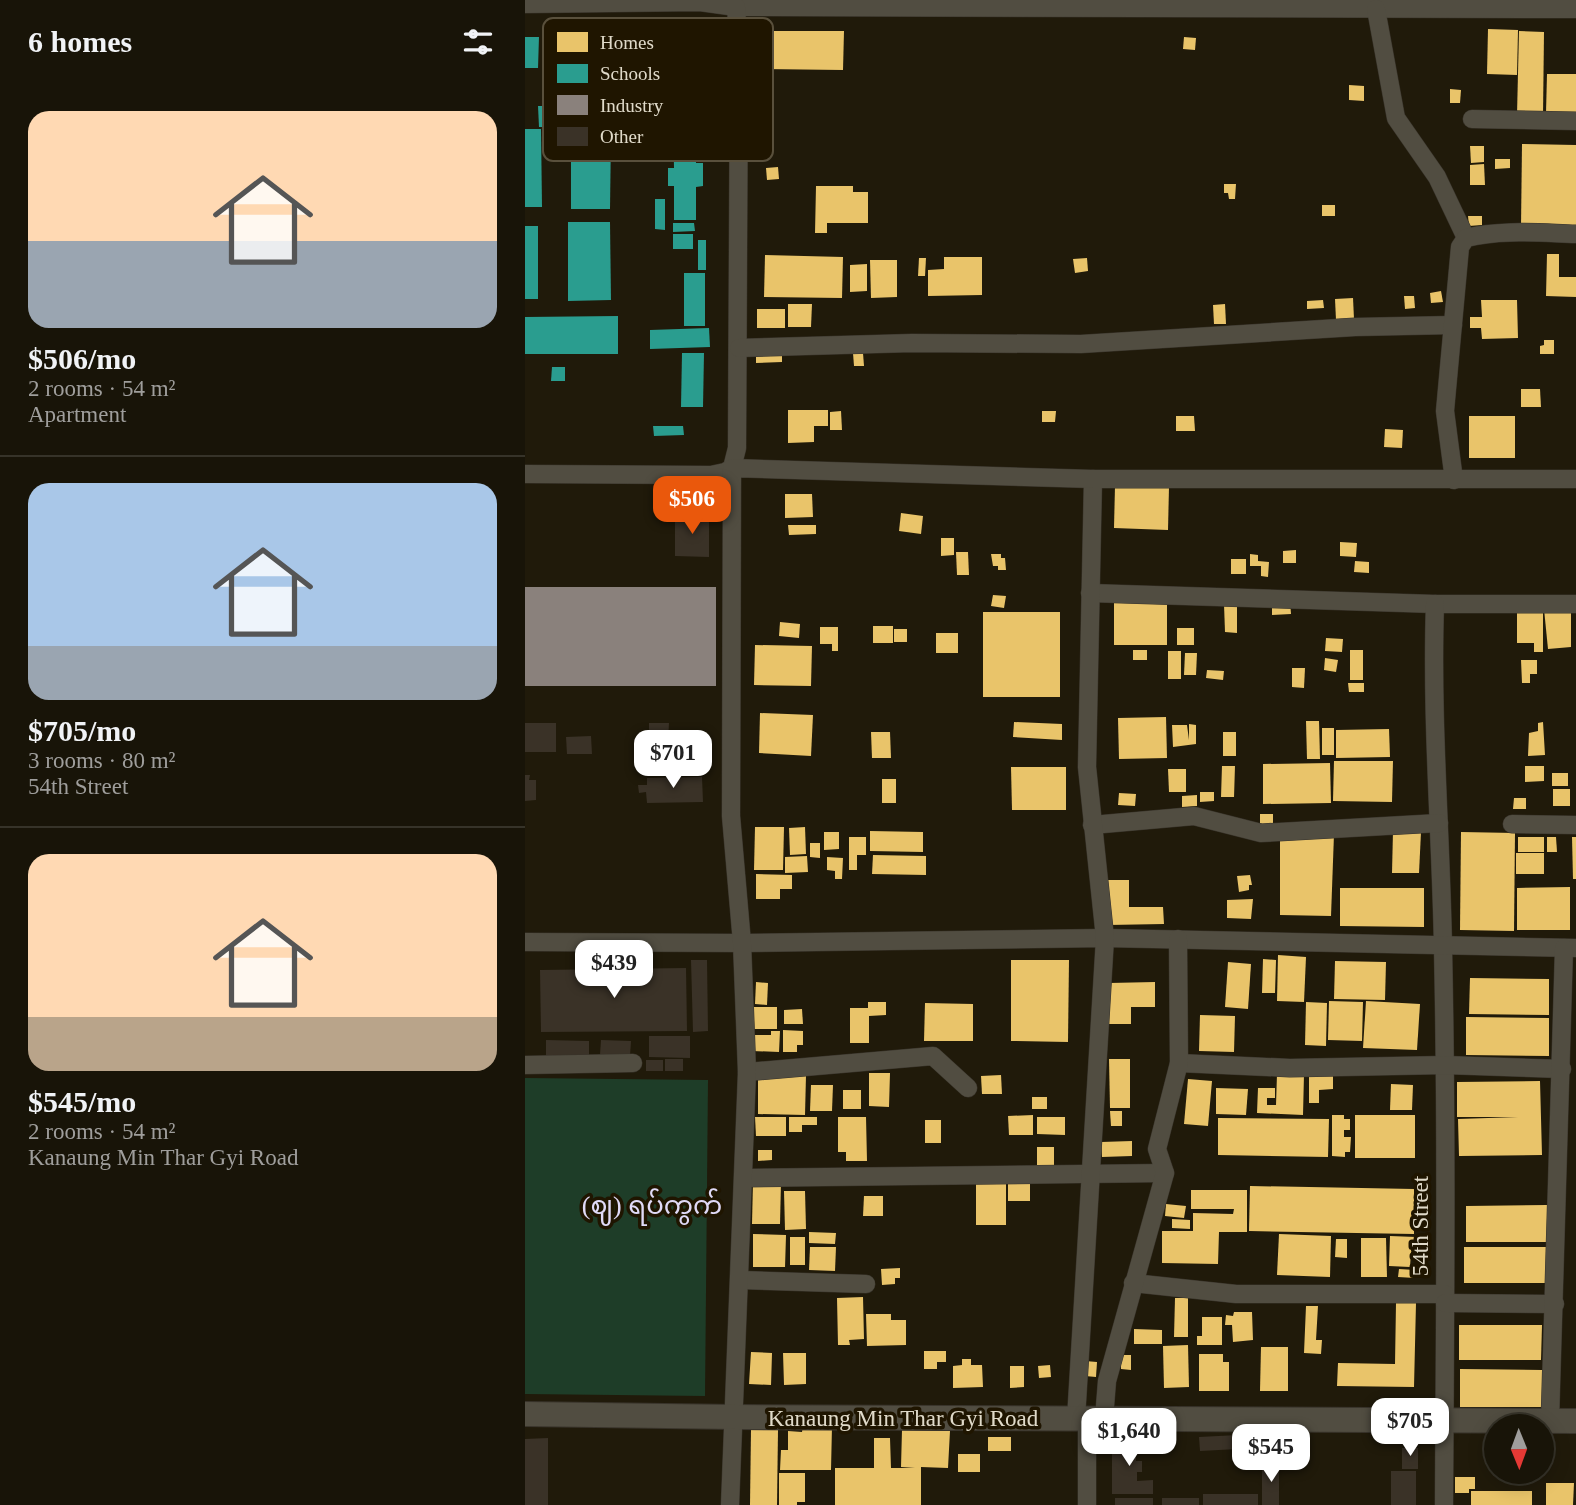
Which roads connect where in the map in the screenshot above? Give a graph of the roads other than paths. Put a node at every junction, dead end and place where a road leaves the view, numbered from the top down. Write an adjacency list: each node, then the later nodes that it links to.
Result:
1 (525, 4): 2 (street)
2 (736, 4): 3 (street)
3 (1096, 4): 5 (street)
4 (1573, 6): 5 (street)
5 (1376, 9): 10 (street)
6 (1472, 119): 7 (street)
7 (1576, 121)
8 (739, 161): 12 (street)
9 (1576, 234): 10 (street)
10 (1466, 238): 11 (street)
11 (1453, 325): 12 (street); 17 (street)
12 (739, 348): 13 (street)
13 (731, 468): 14 (street); 16 (street); 28 (street)
14 (525, 474)
15 (1576, 479): 17 (street)
16 (1093, 480): 17 (street); 18 (street)
17 (1454, 480)
18 (1090, 593): 19 (street); 23 (street)
19 (1435, 604): 20 (street); 21 (street, 54th Street)
20 (1576, 604)
21 (1439, 823): 23 (street); 29 (street, 54th Street)
22 (1512, 824): 24 (street)
23 (1092, 825): 25 (street)
24 (1576, 825)
25 (1105, 937): 26 (street); 28 (street); 39 (street)
26 (1178, 939): 29 (street); 32 (street)
27 (525, 942): 28 (street)
28 (741, 943): 36 (street)
29 (1443, 947): 30 (street); 34 (street, 54th Street)
30 (1570, 948): 35 (street)
31 (633, 1063): 33 (street)
32 (1179, 1063): 34 (street); 38 (street)
33 (525, 1065)
34 (1445, 1065): 35 (street); 45 (street, 54th Street)
35 (1562, 1069): 41 (street)
36 (747, 1072): 37 (street); 40 (street)
37 (968, 1088)
38 (1165, 1173): 39 (street); 43 (street)
39 (1091, 1174): 40 (street); 50 (street)
40 (744, 1178): 42 (street)
41 (1567, 1186): 46 (street)
42 (741, 1280): 44 (street); 49 (street)
43 (1133, 1283): 45 (street); 50 (street)
44 (866, 1284)
45 (1445, 1298): 46 (street); 51 (street, 54th Street)
46 (1555, 1304): 48 (street)
47 (525, 1414): 49 (street, Kanaung Min Thar Gyi Road)
48 (1550, 1414)
49 (735, 1417): 50 (street, Kanaung Min Thar Gyi Road); 55 (street)
50 (1089, 1419): 51 (street, Kanaung Min Thar Gyi Road); 56 (street)
51 (1445, 1420): 52 (street, Kanaung Min Thar Gyi Road); 57 (street, 54th Street)
52 (1484, 1420)
53 (1554, 1421): 54 (street, Kanaung Min Thar Gyi Road)
54 (1576, 1421)
55 (730, 1505)
56 (1087, 1505)
57 (1444, 1505)

